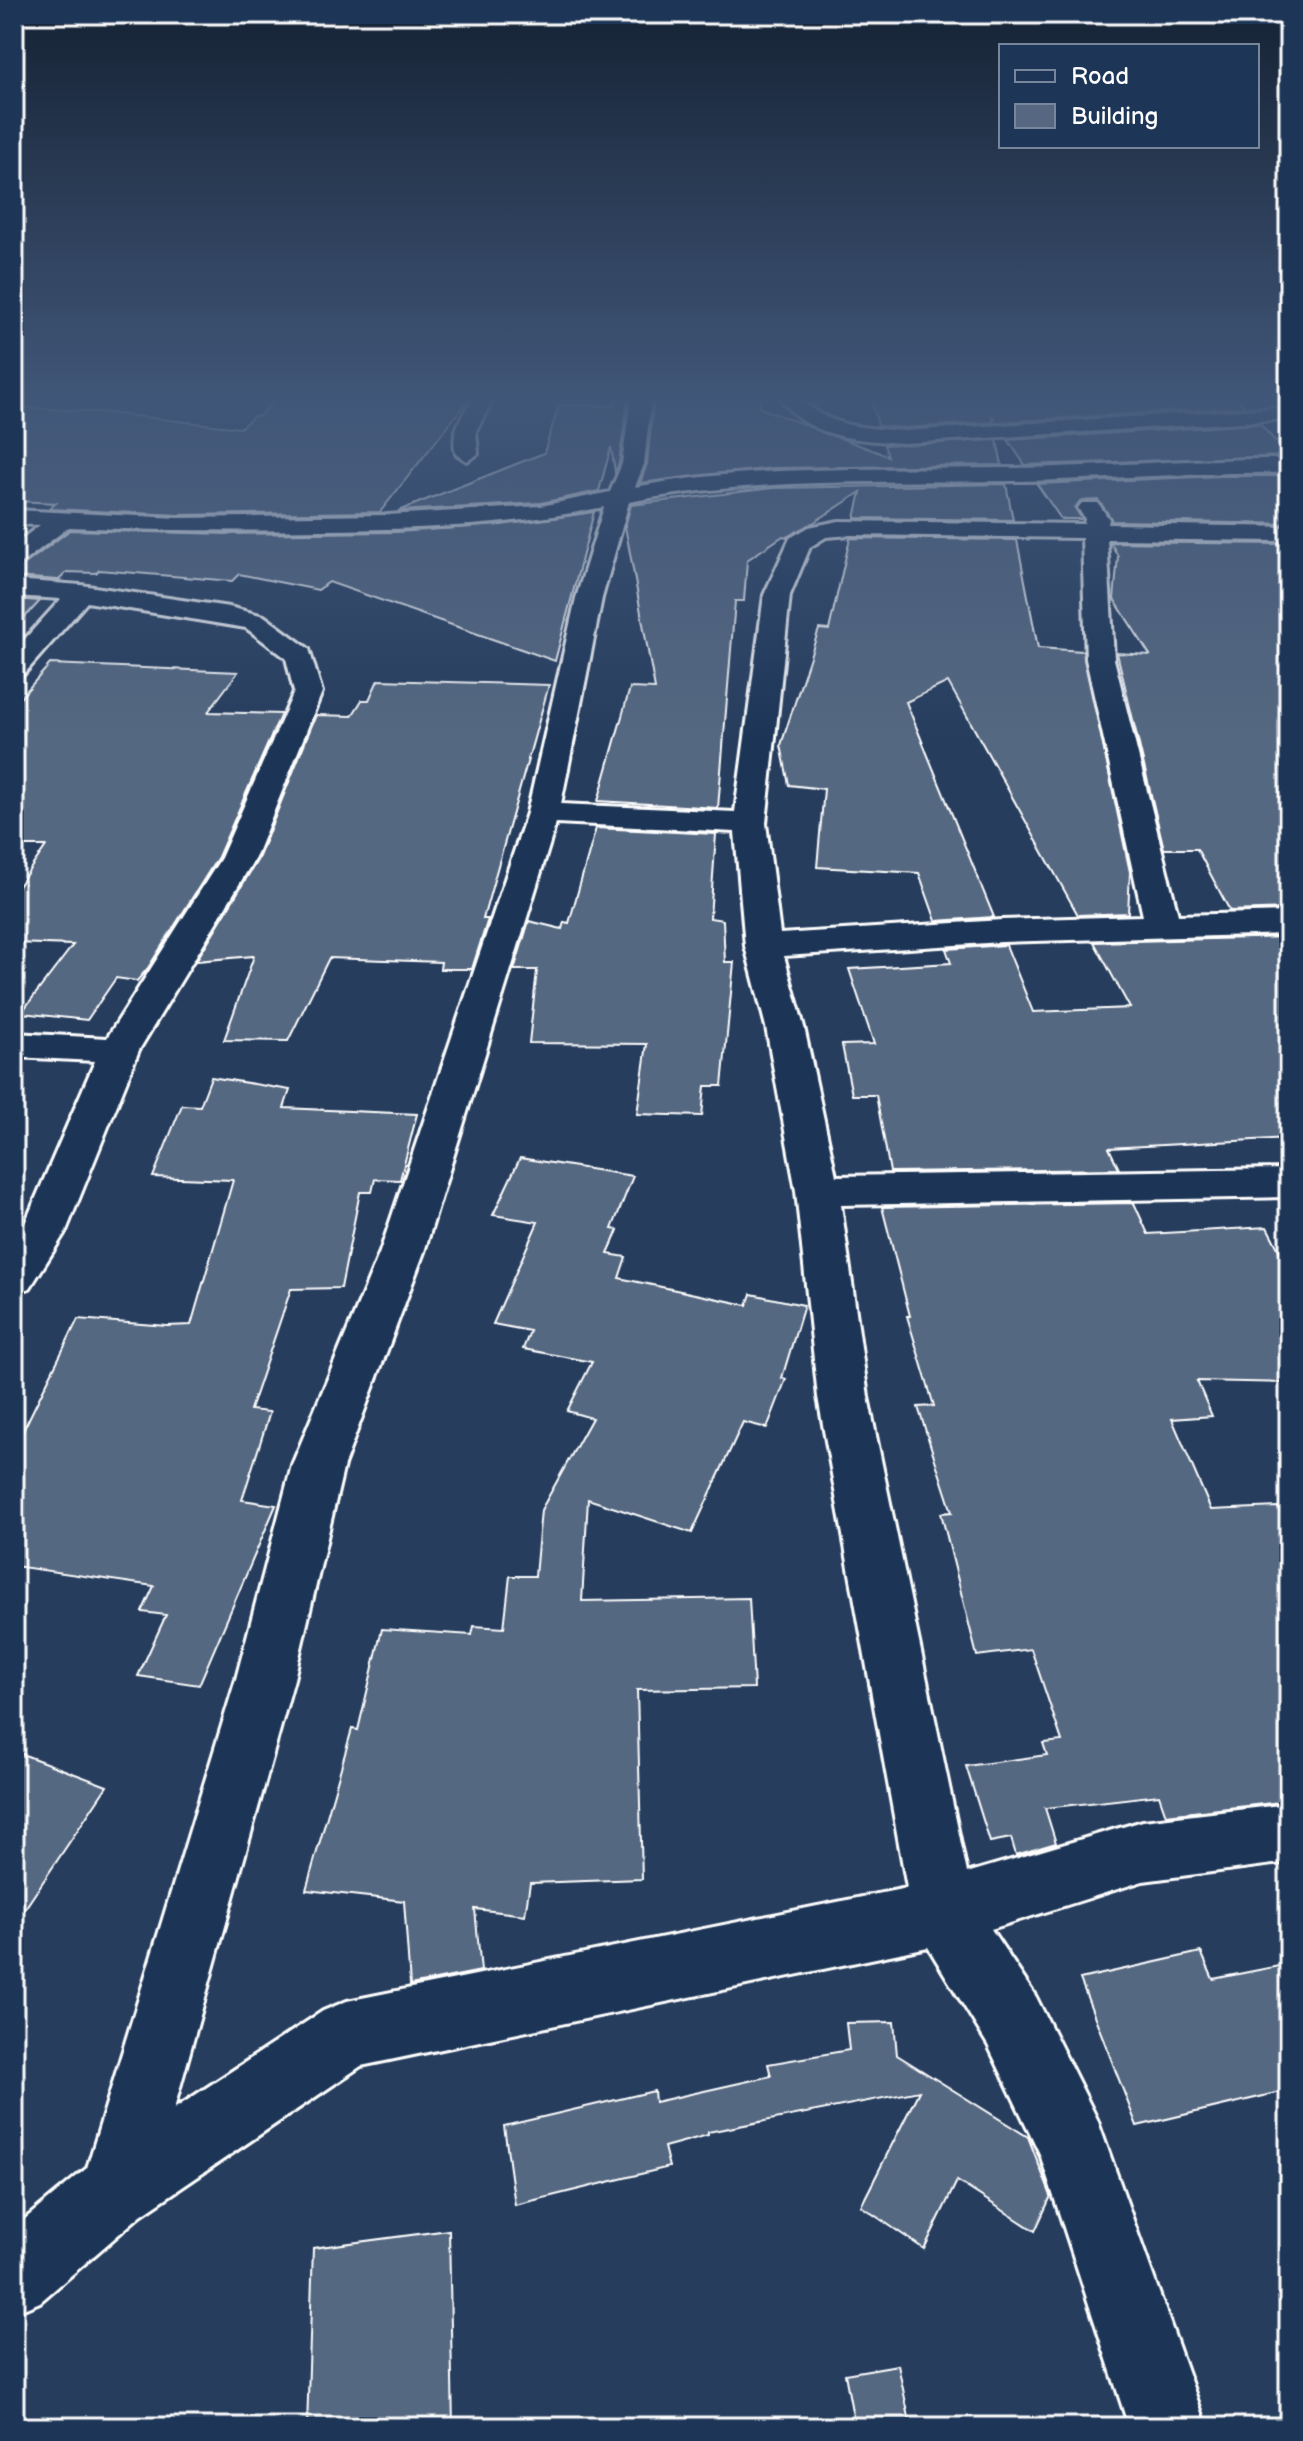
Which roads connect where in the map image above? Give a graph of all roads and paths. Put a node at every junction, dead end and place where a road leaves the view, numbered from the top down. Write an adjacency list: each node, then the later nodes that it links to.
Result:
1 (615, 512): 4 (street); 11 (street)
2 (1092, 512): 5 (street)
3 (14, 517): 4 (street)
4 (64, 519): 7 (street)
5 (1094, 532): 6 (street); 12 (street); 14 (street)
6 (1289, 534)
7 (14, 557)
8 (14, 588): 9 (street)
9 (81, 593): 10 (street); 17 (street)
10 (14, 668)
11 (543, 813): 12 (street); 23 (street)
12 (750, 823): 15 (street)
13 (1289, 923): 14 (street)
14 (1163, 926): 15 (street)
15 (763, 946): 19 (street)
16 (14, 1045): 17 (street)
17 (119, 1050): 20 (street)
18 (1289, 1183): 19 (street)
19 (818, 1191): 22 (street)
20 (14, 1277)
21 (1289, 1833): 22 (street)
22 (943, 1912): 23 (street); 25 (street)
23 (116, 2190): 24 (street)
24 (14, 2276)
25 (1168, 2427)

